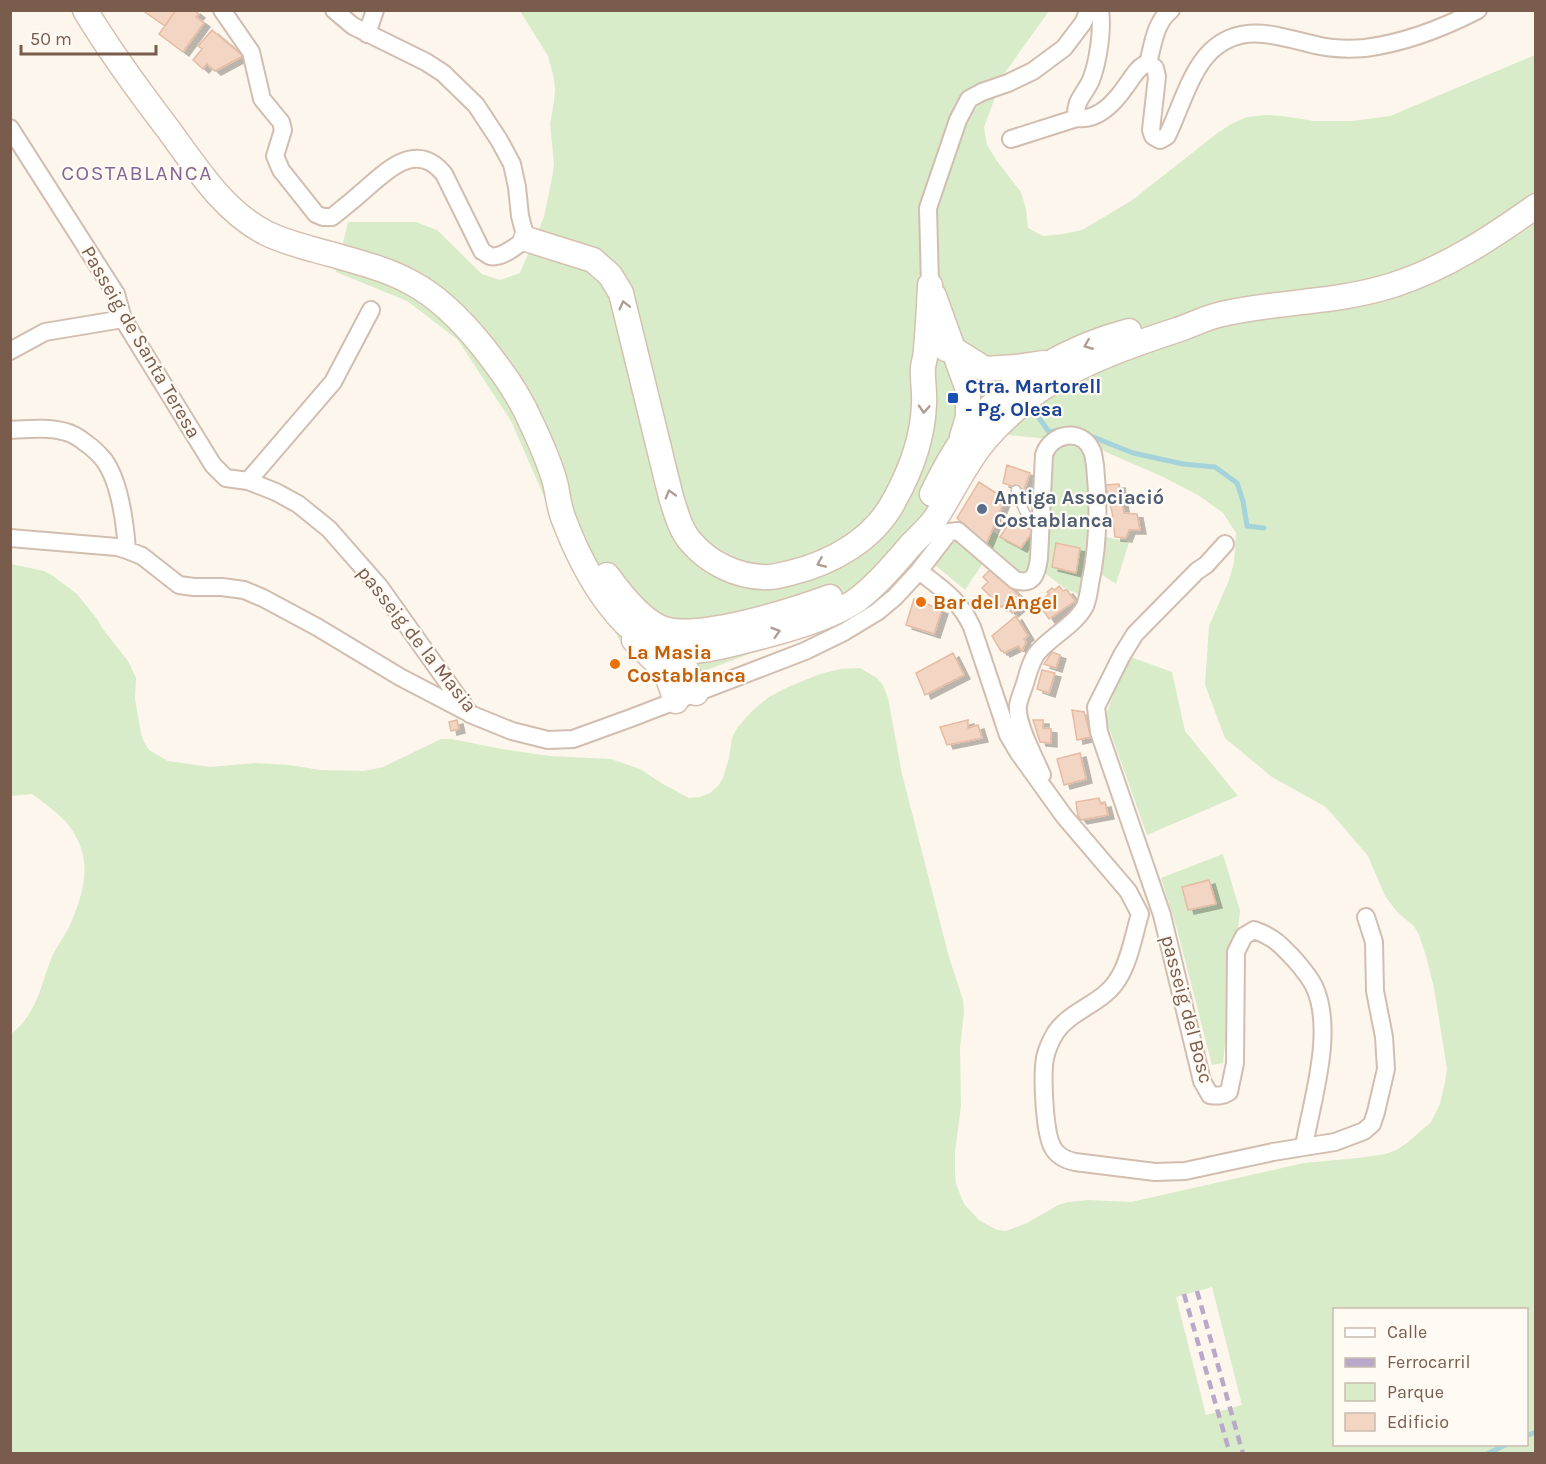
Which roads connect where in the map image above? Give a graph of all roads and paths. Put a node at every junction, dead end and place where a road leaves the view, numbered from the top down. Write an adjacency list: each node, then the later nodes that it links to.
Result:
1 (85, 10): 31 (main road)
2 (222, 10): 15 (street)
3 (334, 10): 9 (street)
4 (375, 10): 9 (street)
5 (1089, 10): 16 (street)
6 (1100, 10): 11 (street)
7 (1171, 10): 10 (street)
8 (1478, 10): 10 (street)
9 (367, 34): 15 (street)
10 (1148, 63): 11 (street)
11 (1077, 118): 13 (street)
12 (10, 128): 19 (street, Passeig de Santa Teresa)
13 (1011, 139)
14 (1536, 206): 18 (main road)
15 (526, 239): 22 (main road, one-way to 15)
16 (930, 285): 20 (main road); 22 (main road)
17 (371, 310): 30 (street)
18 (1216, 315): 23 (main road, one-way to 23); 26 (main road)
19 (123, 319): 21 (street); 30 (street, Passeig de Santa Teresa)
20 (953, 349): 22 (main road); 24 (main road); 25 (main road)
21 (10, 351)
22 (926, 351)
23 (1053, 362): 24 (main road); 27 (main road)
24 (985, 369): 27 (main road)
25 (968, 390): 27 (main road); 29 (main road)
26 (1039, 390): 27 (main road); 29 (main road)
27 (997, 401): 29 (main road)
28 (10, 430): 36 (street)
29 (970, 445): 38 (main road)
30 (248, 482): 45 (street, passeig de la Masia)
31 (555, 482): 39 (main road); 40 (main road)
32 (1016, 490): 33 (lane)
33 (1042, 527): 37 (street, passeig de la Masia); 46 (street)
34 (10, 538): 36 (street)
35 (1225, 544): 48 (street, passeig del Bosc)
36 (127, 550): 45 (street)
37 (919, 571): 44 (street, passeig de la Masia); 46 (street)
38 (879, 579): 41 (main road); 42 (main road, one-way to 38)
39 (645, 617): 41 (main road); 42 (main road)
40 (620, 618): 42 (main road); 43 (main road)
41 (737, 624): 42 (main road)
42 (677, 651): 43 (main road); 44 (main road)
43 (667, 675): 44 (main road)
44 (686, 697): 45 (street, passeig de la Masia)
45 (470, 714)
46 (1052, 799): 47 (street)
47 (1140, 914): 48 (street); 50 (street)
48 (1162, 915): 50 (street, passeig del Bosc)
49 (1366, 917): 50 (street)
50 (1304, 1146)

